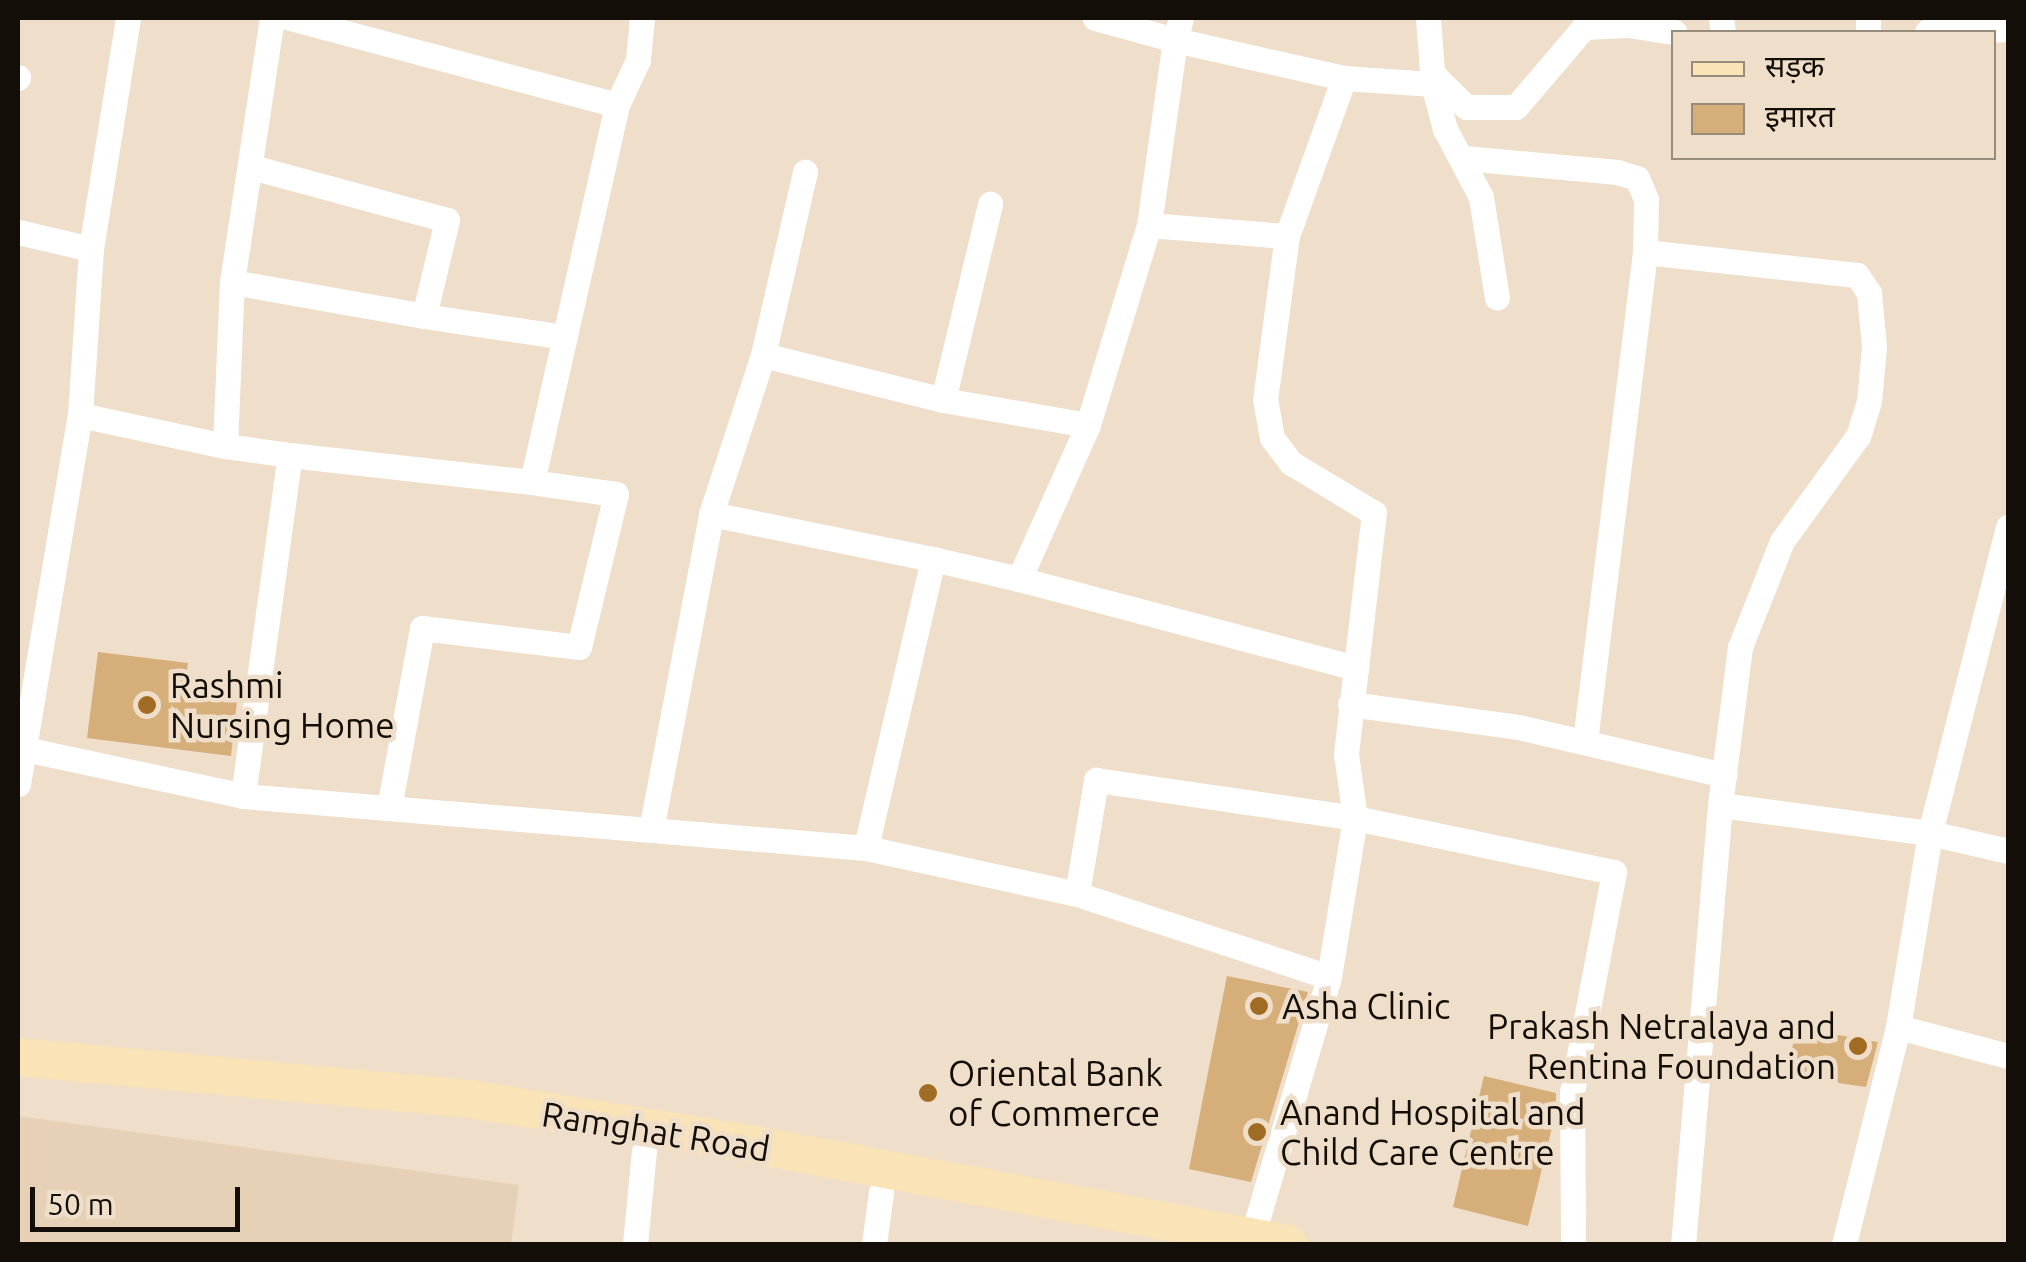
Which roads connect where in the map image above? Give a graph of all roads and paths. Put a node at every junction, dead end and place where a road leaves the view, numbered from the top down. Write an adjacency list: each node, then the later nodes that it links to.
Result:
1 (128, 18): 19 (street)
2 (272, 18): 13 (street)
3 (290, 18): 11 (street)
4 (642, 18): 11 (street)
5 (1095, 18): 7 (street)
6 (1428, 18): 10 (street)
7 (1178, 29): 9 (street); 16 (street)
8 (1671, 32): 10 (street)
9 (1344, 78): 10 (street); 18 (street)
10 (1433, 78): 12 (street)
11 (617, 106): 24 (street)
12 (1464, 158): 20 (street); 22 (street)
13 (252, 168): 21 (street); 23 (street)
14 (806, 172): 25 (street)
15 (990, 204): 26 (street)
16 (1149, 226): 18 (street); 28 (street)
17 (18, 232): 19 (street)
18 (1287, 236): 36 (street)
19 (91, 248): 27 (street)
20 (1645, 252): 38 (street); 40 (street)
21 (232, 282): 23 (street); 29 (street)
22 (1496, 298)
23 (424, 316): 24 (street)
24 (564, 337): 31 (street)
25 (764, 355): 26 (street); 32 (street)
26 (943, 400): 28 (street)
27 (80, 414): 29 (street); 39 (street)
28 (1088, 426): 35 (street)
29 (225, 446): 30 (street)
30 (290, 455): 31 (street); 42 (street)
31 (532, 482): 44 (street)
32 (712, 514): 34 (street); 46 (street)
33 (2008, 527): 47 (street)
34 (934, 559): 35 (street); 48 (street)
35 (1018, 579): 36 (street)
36 (1356, 668): 37 (street)
37 (1350, 704): 38 (street); 45 (street)
38 (1585, 740): 40 (street)
39 (20, 748): 41 (street); 42 (street)
40 (1724, 775): 43 (street)
41 (18, 784)
42 (244, 796): 44 (street)
43 (1720, 804): 47 (street); 63 (street)
44 (389, 808): 46 (street)
45 (1354, 818): 50 (street); 51 (street); 62 (street)
46 (652, 830): 48 (street)
47 (1930, 833): 49 (street); 52 (street)
48 (866, 848): 50 (street)
49 (2008, 852)
50 (1077, 894): 51 (street)
51 (1329, 976): 58 (street)
52 (1898, 1027): 53 (street); 64 (street)
53 (2008, 1056)
54 (18, 1057): 58 (main road, Ramghat Road)
55 (18, 1081): 56 (main road, Ramghat Road)
56 (644, 1150): 57 (main road, Ramghat Road); 59 (street)
57 (881, 1192): 60 (street); 61 (main road, Ramghat Road)
58 (1270, 1241)
59 (635, 1244)
60 (874, 1244)
61 (1173, 1244)
62 (1572, 1244)
63 (1684, 1244)
64 (1844, 1244)

